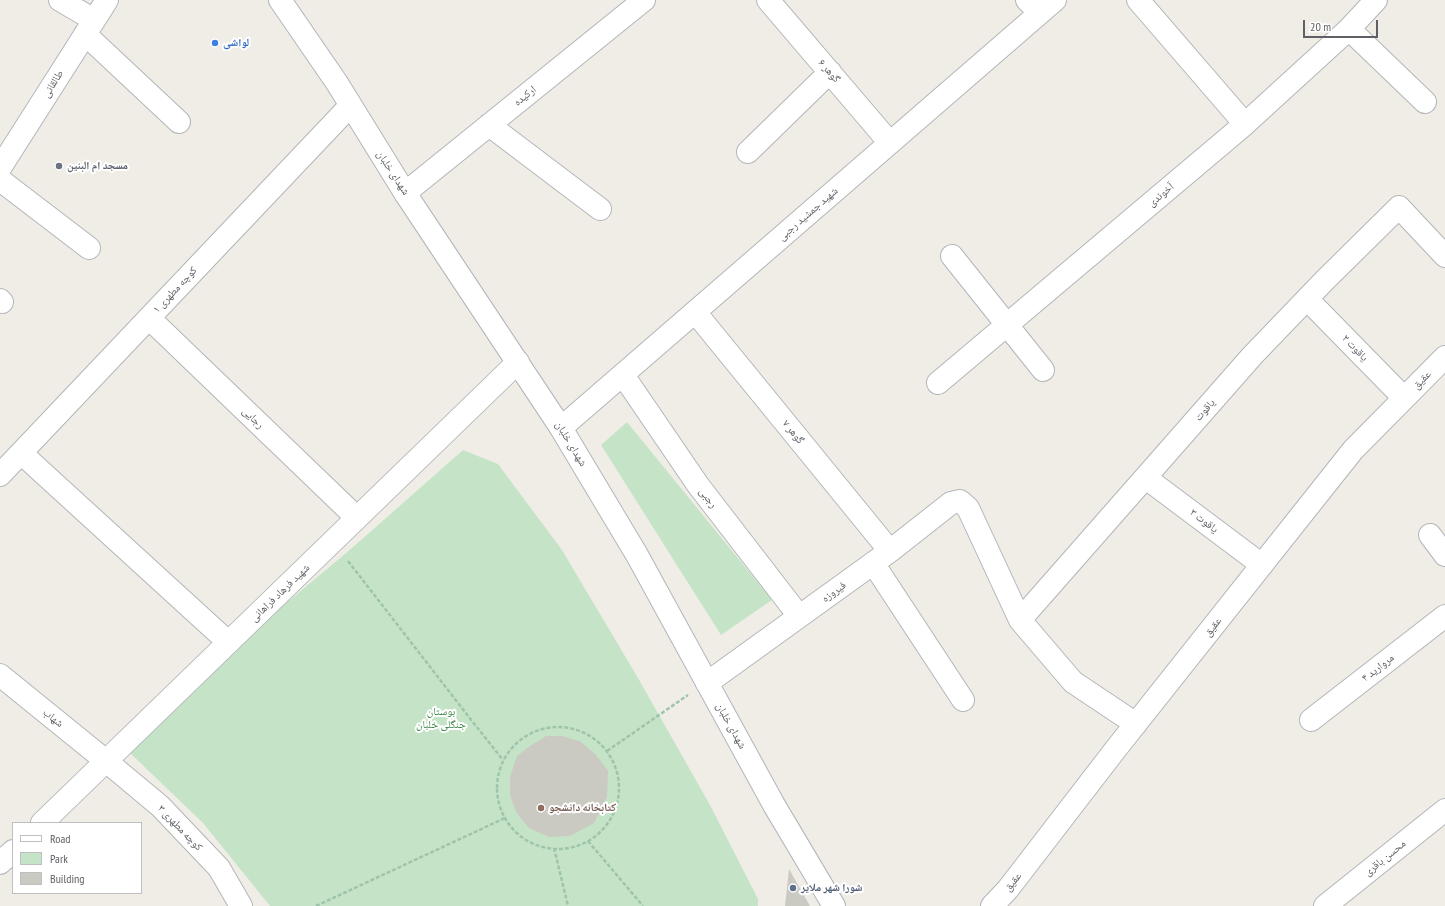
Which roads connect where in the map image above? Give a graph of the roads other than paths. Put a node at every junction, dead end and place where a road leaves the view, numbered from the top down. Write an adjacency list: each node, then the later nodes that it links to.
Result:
1 (60, 0): 9 (street)
2 (107, 0): 9 (street, طالقانی)
3 (280, 0): 13 (street, شهدای خلبان)
4 (644, 0): 16 (street, ارکیده)
5 (768, 0): 11 (street, گوهر ۶)
6 (1138, 0): 15 (street)
7 (1376, 0): 10 (street, آخوندی)
8 (1041, 4): 17 (street, شهید جمشید رجبی)
9 (89, 27): 14 (street); 19 (street, طالقانی)
10 (1349, 29): 12 (street); 15 (street, آخوندی)
11 (830, 72): 17 (street, گوهر ۶); 18 (street)
12 (1426, 102)
13 (350, 106): 21 (street, شهدای خلبان); 28 (street, کوچه مطهری ۱)
14 (179, 122)
15 (1245, 124): 29 (street, آخوندی)
16 (489, 125): 21 (street, ارکیده); 22 (street)
17 (890, 143): 27 (street, شهید جمشید رجبی)
18 (748, 152)
19 (0, 168)
20 (0, 180): 23 (street)
21 (406, 192): 31 (street, شهدای خلبان)
22 (600, 208)
23 (89, 248)
24 (952, 256): 29 (street)
25 (1445, 256): 26 (street, یاقوت)
26 (1307, 299): 35 (street, یاقوت ۲); 39 (street, یاقوت)
27 (695, 312): 33 (street, شهید جمشید رجبی); 43 (street, گوهر ۷)
28 (148, 318): 37 (street, کوچه مطهری ۱); 40 (street, رجایی)
29 (1007, 325): 32 (street); 34 (street, آخوندی)
30 (1445, 357): 35 (street, عقیق)
31 (518, 362): 36 (street, شهدای خلبان); 40 (street, شهید فرهاد فراهانی)
32 (1043, 370)
33 (623, 375): 36 (street, شهید جمشید رجبی); 45 (street, رجبی)
34 (938, 383)
35 (1404, 398): 44 (street, عقیق)
36 (561, 428): 50 (street, شهدای خلبان)
37 (21, 453): 38 (street, کوچه مطهری ۱); 48 (street)
38 (0, 475)
39 (1146, 478): 44 (street, یاقوت ۳); 47 (street, یاقوت)
40 (357, 518): 48 (street, شهید فرهاد فراهانی)
41 (1430, 535): 42 (street)
42 (1445, 555)
43 (882, 557): 45 (street, فیروزه); 47 (street, فیروزه); 51 (street, گوهر ۷)
44 (1262, 565): 53 (street, عقیق)
45 (799, 616): 50 (street, فیروزه)
46 (1445, 616): 52 (street, مروارید ۴)
47 (1020, 620): 53 (street)
48 (228, 642): 54 (street, شهید فرهاد فراهانی)
49 (0, 675): 54 (street, شهاب)
50 (707, 683): 60 (street, شهدای خلبان)
51 (963, 700)
52 (1312, 720)
53 (1136, 724): 61 (street, عقیق)
54 (106, 761): 56 (street, شهید فرهاد فراهانی); 59 (street, کوچه مطهری ۳)
55 (1445, 810): 62 (street, محسن باقری)
56 (43, 822)
57 (12, 852): 58 (street)
58 (0, 864)
59 (241, 906)
60 (834, 906)
61 (992, 906)
62 (1325, 906)

